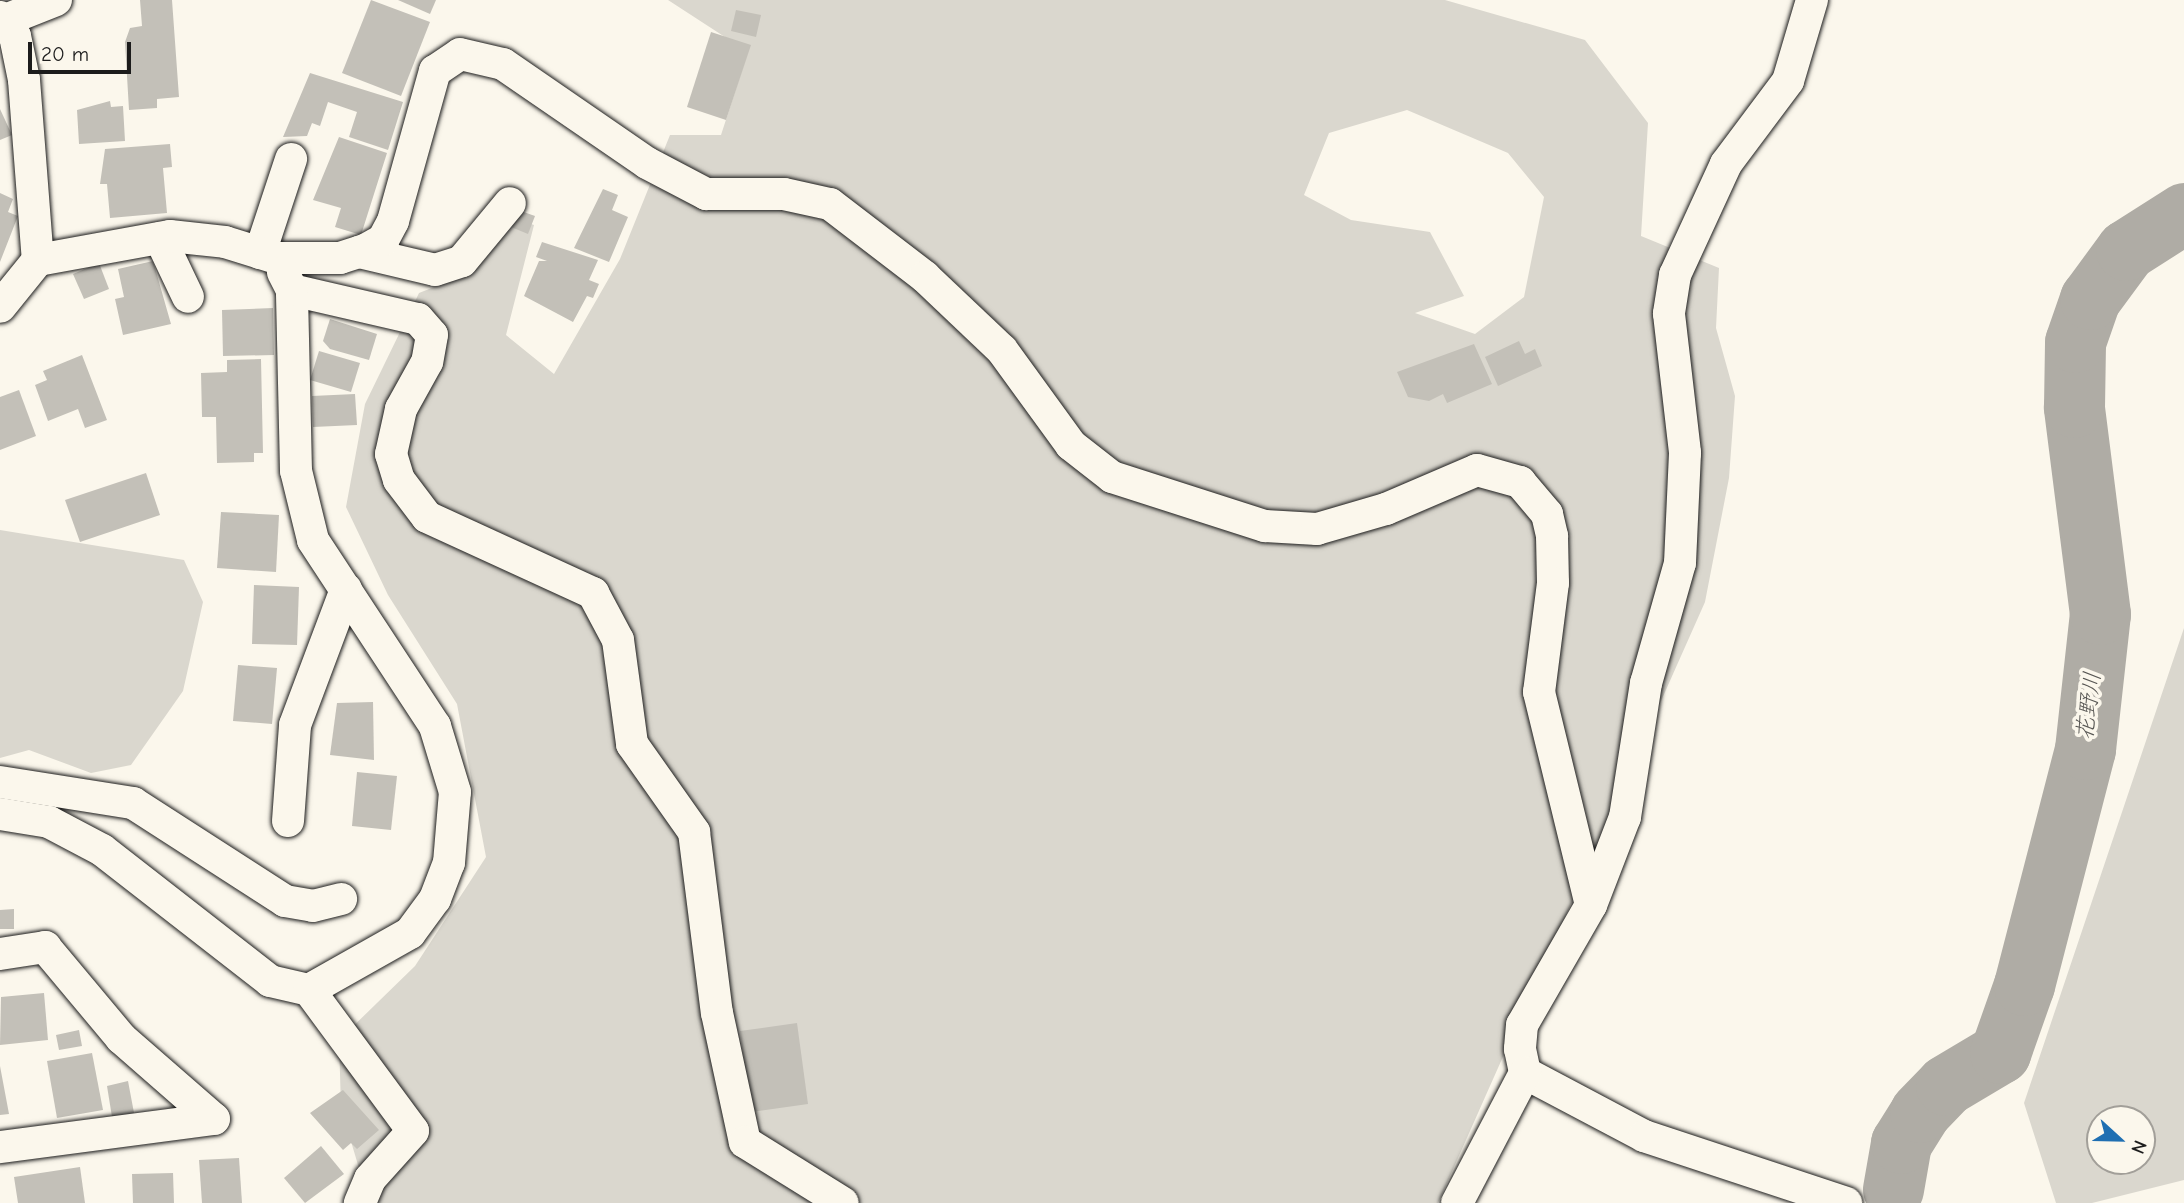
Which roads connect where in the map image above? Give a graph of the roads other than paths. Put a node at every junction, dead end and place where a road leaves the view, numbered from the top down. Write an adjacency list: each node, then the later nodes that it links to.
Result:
1 (56, 0): 3 (street)
2 (1812, 0): 18 (street)
3 (1, 19): 9 (street)
4 (291, 159): 8 (street)
5 (510, 203): 7 (street)
6 (160, 237): 8 (street); 9 (street); 11 (street)
7 (359, 252): 8 (street); 18 (street)
8 (268, 255): 10 (street)
9 (38, 260): 12 (street)
10 (292, 290): 13 (street); 24 (street)
11 (188, 297)
12 (0, 307)
13 (346, 589): 16 (street); 20 (street)
14 (0, 782): 17 (street)
15 (0, 814): 20 (street)
16 (288, 821)
17 (341, 899)
18 (1591, 905): 21 (street)
19 (0, 954): 22 (street)
20 (309, 990): 23 (street)
21 (1525, 1073): 25 (street); 26 (street)
22 (0, 1147)
23 (360, 1203)
24 (843, 1203)
25 (1457, 1203)
26 (1846, 1203)

